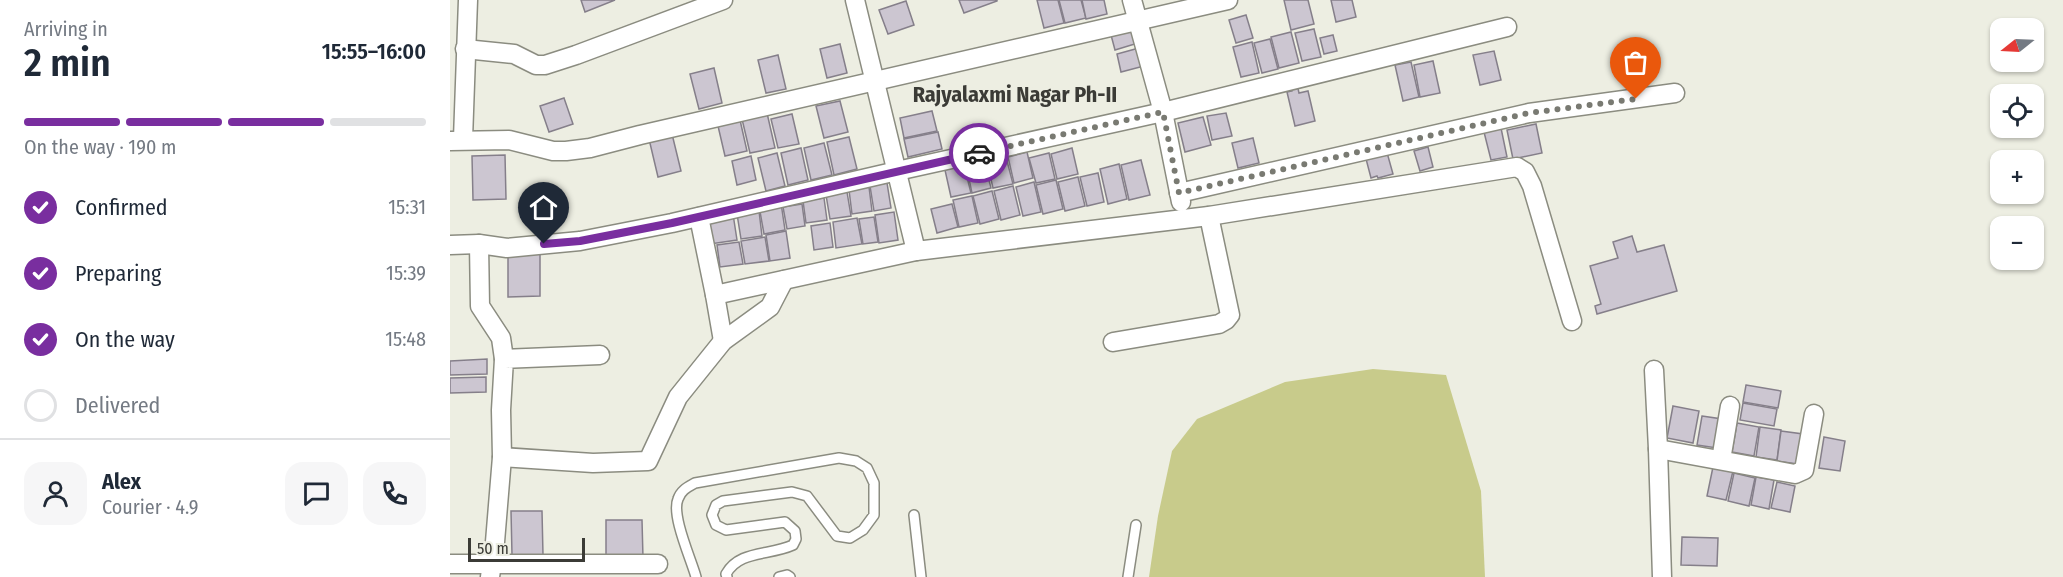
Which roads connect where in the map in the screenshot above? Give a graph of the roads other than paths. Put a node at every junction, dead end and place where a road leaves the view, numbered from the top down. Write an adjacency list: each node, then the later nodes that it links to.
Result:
1 (468, 0): 8 (street)
2 (723, 0): 8 (street)
3 (855, 0): 9 (street)
4 (1132, 0): 6 (street)
5 (1228, 0): 6 (street)
6 (1138, 21): 9 (street); 11 (street)
7 (1507, 27): 11 (street)
8 (465, 49): 12 (street)
9 (875, 81): 12 (street); 13 (street)
10 (1675, 93): 14 (street)
11 (1163, 112): 13 (street); 14 (street)
12 (456, 140)
13 (897, 171): 16 (street); 20 (street)
14 (1179, 193): 17 (street)
15 (1209, 216): 17 (street); 23 (street); 25 (street)
16 (699, 217): 18 (street); 22 (street)
17 (1184, 219): 20 (street)
18 (479, 244): 19 (street); 27 (street)
19 (450, 245)
20 (916, 251): 21 (street)
21 (784, 280): 22 (street); 24 (street)
22 (715, 296): 24 (street)
23 (1572, 321)
24 (723, 340): 32 (street)
25 (1113, 342)
26 (600, 355): 27 (street)
27 (504, 359): 32 (street)
28 (1654, 370): 31 (street)
29 (1730, 406): 33 (street)
30 (1814, 414): 33 (street)
31 (1659, 449): 33 (street); 46 (street)
32 (502, 457): 39 (street)
33 (1721, 460)
34 (914, 516): 44 (lane)
35 (1136, 525): 45 (lane)
36 (450, 564): 39 (street)
37 (658, 564): 38 (street)
38 (580, 570): 39 (street)
39 (490, 571)
40 (696, 577): 41 (lane)
41 (727, 577)
42 (779, 577): 43 (lane)
43 (790, 577)
44 (921, 577)
45 (1128, 577)
46 (1662, 577)

